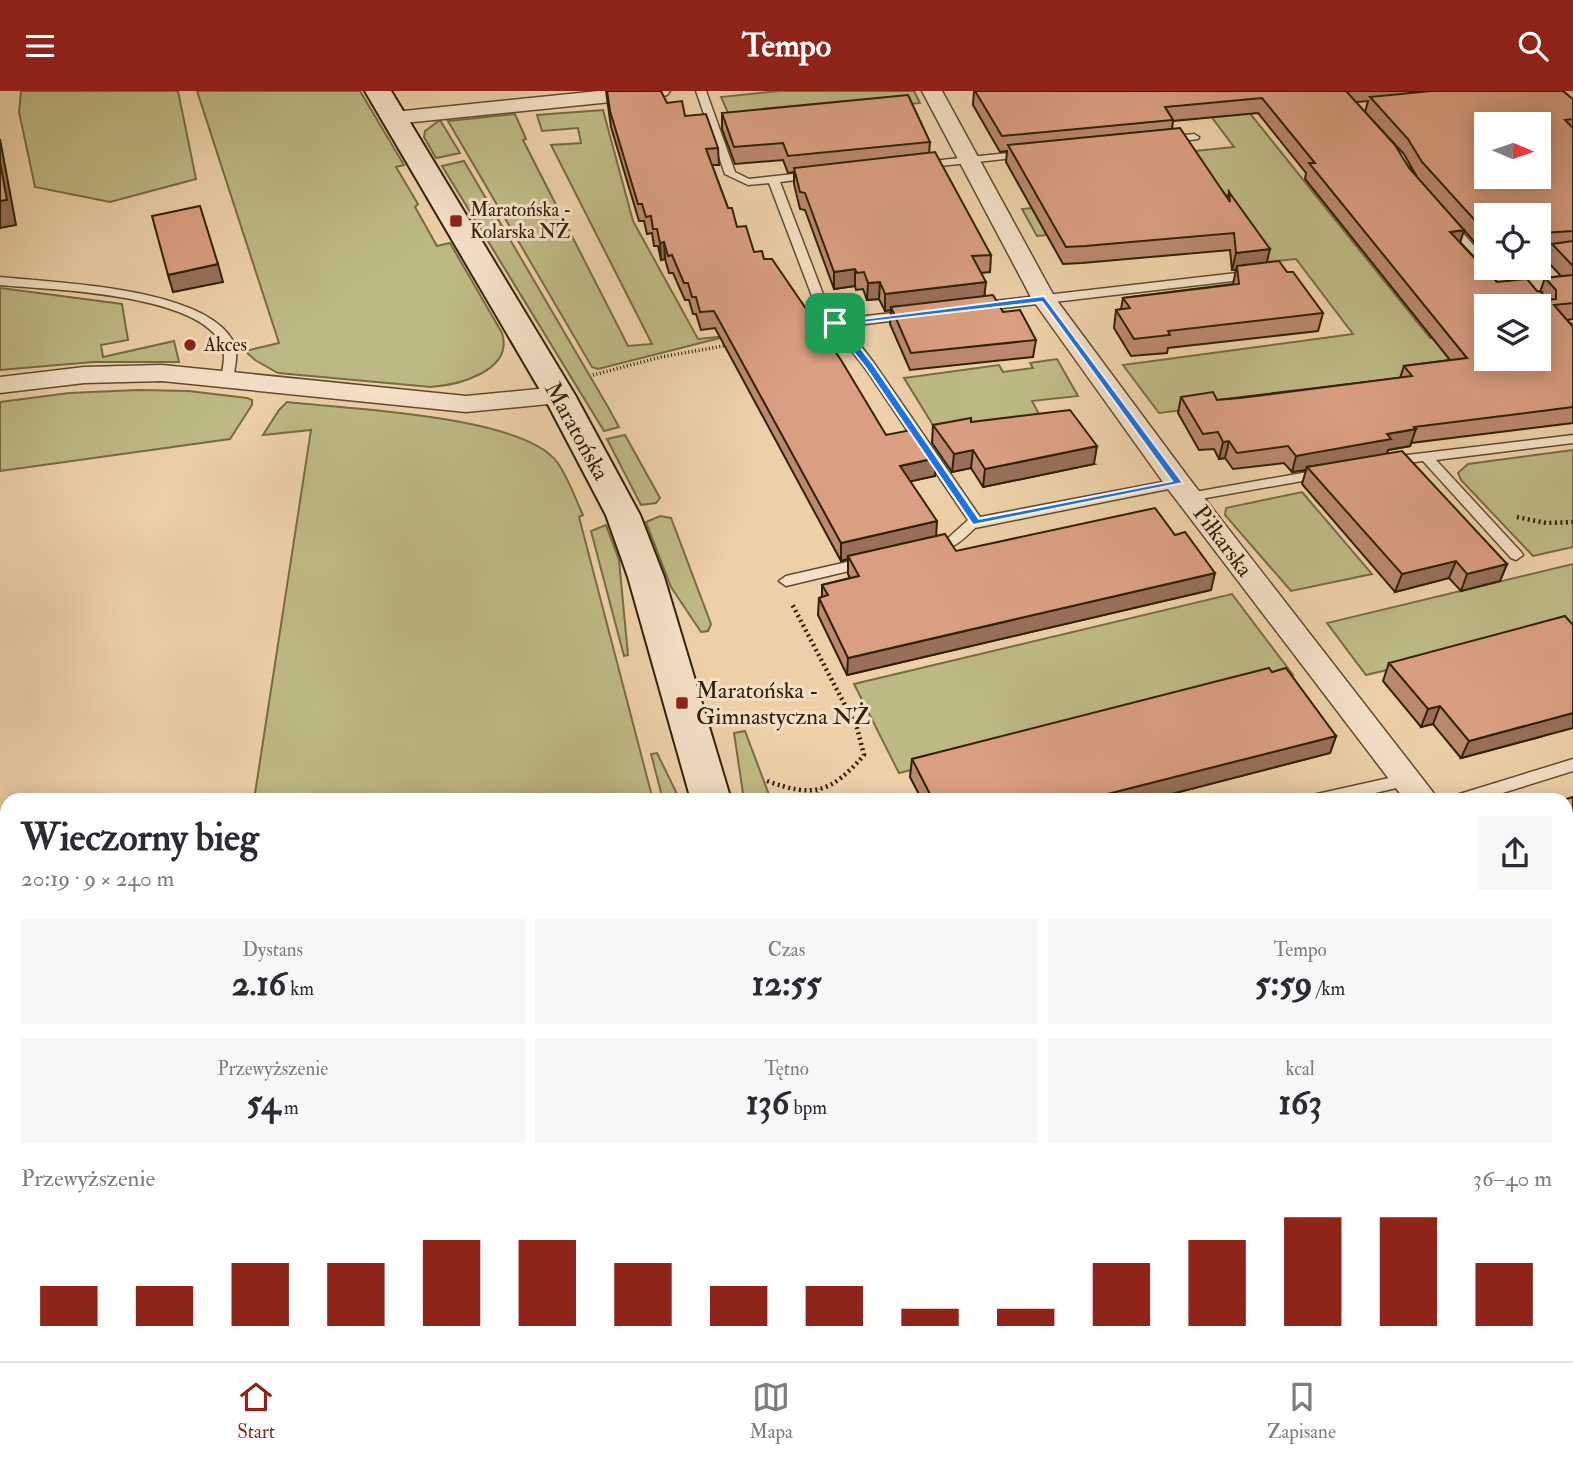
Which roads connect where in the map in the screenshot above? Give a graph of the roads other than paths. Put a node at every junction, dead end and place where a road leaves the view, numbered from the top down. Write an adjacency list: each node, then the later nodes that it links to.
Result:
1 (660, 91): 4 (street)
2 (701, 91): 11 (lane)
3 (932, 91): 8 (street, Piłkarska)
4 (386, 104): 26 (main road, Maratońska)
5 (1194, 137): 6 (lane)
6 (1154, 141)
7 (1036, 153): 8 (lane)
8 (970, 160): 9 (lane); 20 (street, Piłkarska)
9 (904, 166)
10 (825, 174): 11 (lane)
11 (773, 179): 32 (lane)
12 (1437, 210): 13 (lane)
13 (1474, 251)
14 (1573, 251): 15 (lane)
15 (1551, 254)
16 (1271, 273): 20 (lane)
17 (1517, 280): 19 (lane)
18 (0, 281): 24 (lane)
19 (1529, 294)
20 (1044, 299): 21 (lane); 31 (street, Piłkarska)
21 (962, 308)
22 (921, 313): 23 (lane)
23 (866, 320)
24 (227, 378): 25 (street); 26 (street)
25 (0, 385)
26 (559, 395): 39 (main road, Maratońska)
27 (1573, 439): 28 (lane)
28 (1427, 458): 29 (lane); 34 (lane)
29 (1373, 464)
30 (1334, 472): 31 (lane)
31 (1184, 490): 32 (lane); 38 (street, Piłkarska)
32 (976, 523): 33 (lane)
33 (914, 552)
34 (1516, 555)
35 (888, 558): 36 (lane)
36 (786, 581)
37 (1573, 765): 41 (lane)
38 (1415, 790): 40 (lane)
39 (709, 793)
40 (1386, 793)
41 (1482, 793)

